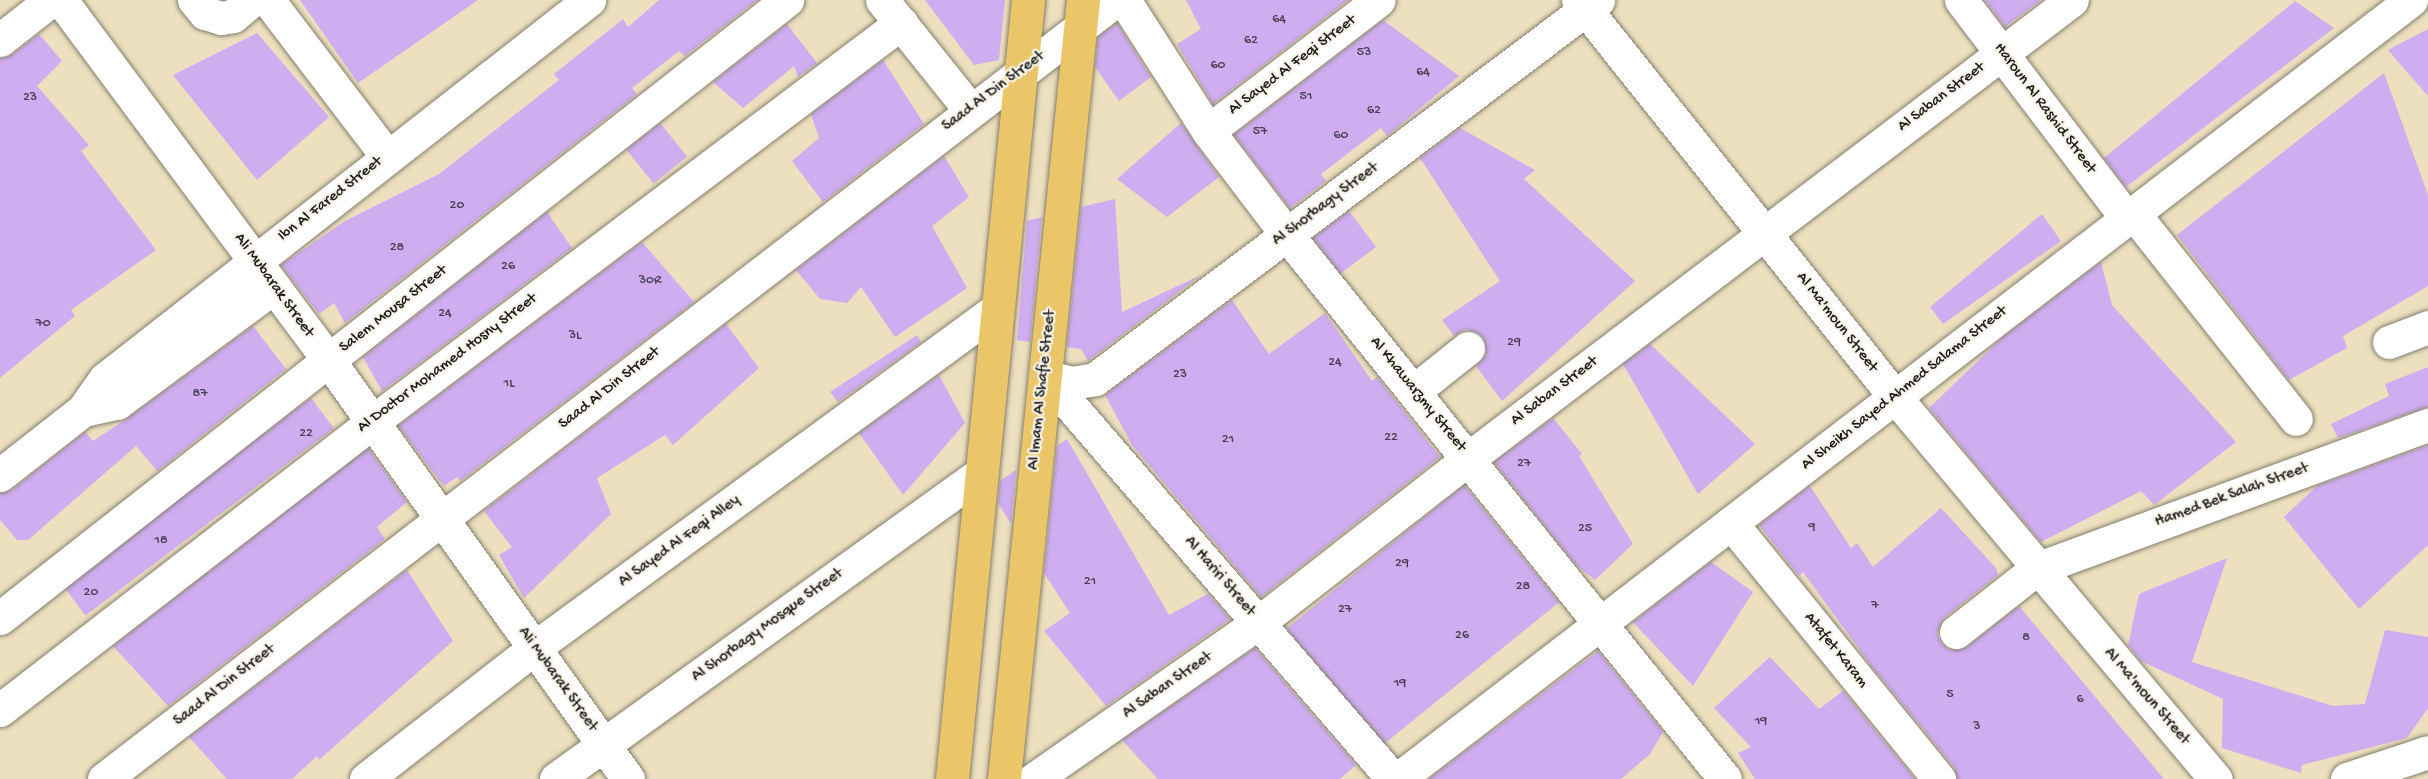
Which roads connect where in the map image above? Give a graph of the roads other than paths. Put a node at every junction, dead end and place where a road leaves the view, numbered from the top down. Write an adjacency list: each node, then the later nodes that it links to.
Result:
1 (51, 0): 18 (street)
2 (61, 0): 27 (street, Ali Mubarak Street)
3 (194, 0): 4 (street)
4 (252, 0)
5 (268, 0): 23 (street)
6 (589, 0): 23 (street, Ibn Al Fared Street)
7 (787, 0): 33 (street, Salem Mousa Street)
8 (1028, 0): 20 (main road)
9 (1116, 0): 17 (street, Saad Al Din Street)
10 (1124, 0): 22 (street, Al Khawarzmy Street)
11 (1379, 0): 22 (street, Al Sayed Al Feqi Street)
12 (1961, 0): 19 (street, Haroun Al Rashid Street)
13 (2072, 0): 19 (street, Al Saban Street)
14 (1587, 3): 25 (street, Al Ma'moun Street); 26 (street, Al Shorbagy Street)
15 (2391, 6): 24 (street, Al Sheikh Sayed Ahmed Salama Street)
16 (891, 11): 21 (street); 39 (street, Al Doctor Mohamed Hosny Street)
17 (1081, 13): 20 (street, Saad Al Din Street); 34 (main road, Al Imam Al Shafie Street)
18 (0, 40)
19 (2002, 53): 24 (street, Haroun Al Rashid Street); 25 (street, Al Saban Street)
20 (1021, 72): 21 (street, Saad Al Din Street); 29 (main road)
21 (970, 110): 44 (street, Saad Al Din Street)
22 (1208, 131): 26 (street, Al Khawarzmy Street)
23 (387, 156): 27 (street, Ibn Al Fared Street)
24 (2130, 216): 36 (street, Al Sheikh Sayed Ahmed Salama Street); 38 (street, Haroun Al Rashid Street)
25 (1765, 233): 36 (street, Al Ma'moun Street); 41 (street, Al Saban Street)
26 (1287, 235): 34 (street, Al Shorbagy Street); 35 (street, Al Khawarzmy Street)
27 (254, 260): 28 (street, Ali Mubarak Street); 37 (street, Ibn Al Fared Street)
28 (274, 287): 33 (street, Ali Mubarak Street); 37 (street, Ibn Al Fared Street)
29 (997, 309): 42 (main road); 51 (street, Al Sayed Al Feqi Alley)
30 (2428, 327): 31 (street)
31 (2389, 342)
32 (1468, 348): 35 (street)
33 (329, 361): 39 (street, Ali Mubarak Street); 47 (street, Salem Mousa Street)
34 (1045, 376): 48 (street, Al Hariri Street); 60 (main road, Al Imam Al Shafie Street)
35 (1414, 391): 41 (street, Al Khawarzmy Street)
36 (1895, 397): 45 (street, Al Sheikh Sayed Ahmed Salama Street); 46 (street, Al Ma'moun Street)
37 (83, 410): 43 (street, Ibn Al Fared Street)
38 (2296, 419)
39 (372, 422): 44 (street, Ali Mubarak Street); 52 (street, Al Doctor Mohamed Hosny Street)
40 (2428, 424): 46 (street, Hamed Bek Salah Street)
41 (1469, 458): 48 (street, Al Saban Street); 49 (street, Al Khawarzmy Street)
42 (981, 473): 53 (street, Al Shorbagy Mosque Street); 55 (main road)
43 (0, 475)
44 (442, 519): 51 (street, Ali Mubarak Street); 56 (street, Saad Al Din Street)
45 (1731, 523): 49 (street, Al Sheikh Sayed Ahmed Salama Street); 65 (street, Atafet Karam)
46 (2036, 569): 50 (street, Hamed Bek Salah Street); 66 (street, Al Ma'moun Street)
47 (0, 618)
48 (1258, 623): 61 (street, Al Saban Street); 62 (street, Al Hariri Street)
49 (1599, 624): 63 (street, Al Sheikh Sayed Ahmed Salama Street); 64 (street, Al Khawarzmy Street)
50 (1956, 632)
51 (534, 648): 53 (street, Ali Mubarak Street); 57 (street, Al Sayed Al Feqi Alley)
52 (0, 710)
53 (603, 745): 58 (street, Al Shorbagy Mosque Street); 59 (street, Ali Mubarak Street)
54 (2428, 753): 67 (street)
55 (949, 777)
56 (104, 779)
57 (366, 779)
58 (556, 779)
59 (628, 779)
60 (1004, 779)
61 (1034, 779)
62 (1393, 779)
63 (1398, 779)
64 (1725, 779)
65 (1939, 779)
66 (2216, 779)
67 (2348, 779)

